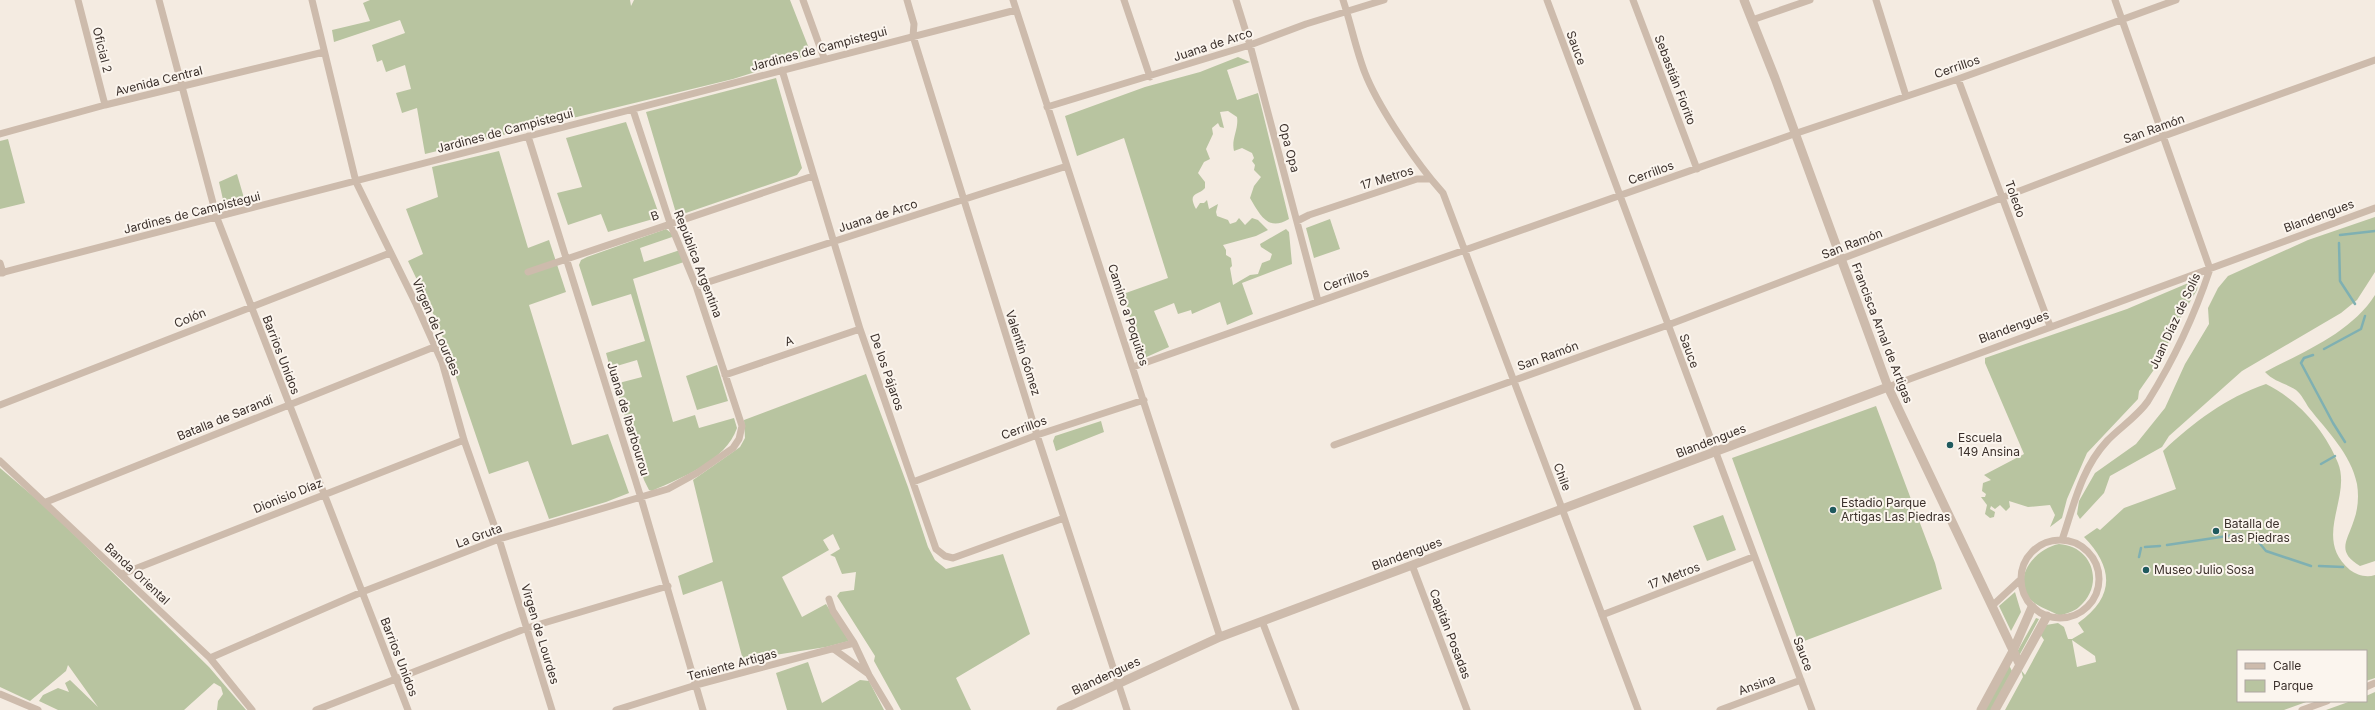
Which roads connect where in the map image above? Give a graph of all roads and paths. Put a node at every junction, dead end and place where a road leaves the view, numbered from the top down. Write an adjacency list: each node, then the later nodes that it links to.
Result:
1 (78, 0): 32 (street, Oficial 2)
2 (159, 0): 30 (street, Barrios Unidos)
3 (312, 0): 24 (street, Virgen de Lourdes)
4 (803, 0): 25 (street)
5 (907, 0): 22 (street, Valentín Gómez)
6 (1013, 0): 18 (street, Camino a Poquitos)
7 (1124, 0): 28 (street)
8 (1236, 0): 23 (street, Opa Opa)
9 (1343, 0): 19 (street)
10 (1384, 0): 19 (street, Juana de Arco)
11 (1547, 0): 44 (street, Sauce)
12 (1633, 0): 40 (street, Sebastián Fiorito)
13 (1744, 0): 21 (street, Francisca Arnal de Artigas)
14 (1810, 0): 21 (street)
15 (1876, 0): 31 (street)
16 (2115, 0): 20 (street, Juan Díaz de Solís)
17 (2176, 0): 20 (street, Cerrillos)
18 (1016, 10): 22 (street, Jardines de Campistegui); 33 (street, Camino a Poquitos)
19 (1346, 11): 23 (street, Juana de Arco); 42 (street)
20 (2122, 19): 29 (street, Cerrillos); 38 (street, Juan Díaz de Solís)
21 (1752, 20): 36 (street, Francisca Arnal de Artigas)
22 (913, 36): 25 (street, Jardines de Campistegui); 46 (street, Valentín Gómez)
23 (1250, 45): 28 (street, Juana de Arco); 49 (street, Opa Opa)
24 (324, 52): 30 (street, Avenida Central); 43 (street, Virgen de Lourdes)
25 (824, 58): 27 (street, Jardines de Campistegui)
26 (2375, 60): 38 (street, San Ramón)
27 (782, 70): 34 (street, Jardines de Campistegui); 41 (street, De los Pájaros)
28 (1150, 77): 33 (street, Juana de Arco)
29 (1958, 79): 31 (street, Cerrillos); 45 (street, Toledo)
30 (182, 87): 32 (street, Avenida Central); 48 (street, Barrios Unidos)
31 (1906, 96): 36 (street, Cerrillos)
32 (105, 106): 35 (street, Avenida Central)
33 (1047, 107): 39 (street, Camino a Poquitos)
34 (633, 110): 37 (street, Jardines de Campistegui); 50 (street, República Argentina)
35 (0, 134)
36 (1794, 134): 40 (street, Cerrillos); 55 (street, Francisca Arnal de Artigas)
37 (528, 136): 43 (street, Jardines de Campistegui); 54 (street, Juana de Ibarbourou)
38 (2164, 136): 45 (street, San Ramón); 57 (street, Juan Díaz de Solís)
39 (1067, 166): 46 (street, Juana de Arco); 67 (street, Camino a Poquitos)
40 (1697, 169): 44 (street, Cerrillos)
41 (813, 176): 50 (street, B); 51 (street, De los Pájaros)
42 (1431, 179): 49 (street, 17 Metros); 52 (street, 17 Metros)
43 (356, 182): 48 (street, Jardines de Campistegui); 53 (street, Virgen de Lourdes)
44 (1620, 196): 52 (street, Cerrillos); 63 (street, Sauce)
45 (2003, 198): 55 (street, San Ramón); 64 (street, Toledo)
46 (963, 200): 51 (street, Juana de Arco); 75 (street, Valentín Gómez)
47 (2375, 208): 57 (street, Blandengues)
48 (216, 218): 59 (street, Jardines de Campistegui); 62 (street, Barrios Unidos)
49 (1297, 221): 61 (street, Opa Opa)
50 (670, 223): 54 (street, B); 60 (street, República Argentina)
51 (833, 242): 60 (street, Juana de Arco); 65 (street, De los Pájaros)
52 (1466, 251): 61 (street, Cerrillos); 69 (street, Chile)
53 (390, 253): 62 (street, Colón); 66 (street, Virgen de Lourdes)
54 (566, 258): 58 (street, B); 82 (street, Juana de Ibarbourou)
55 (1841, 260): 63 (street, San Ramón); 70 (street, Francisca Arnal de Artigas)
56 (0, 263): 59 (street)
57 (2210, 269): 64 (street, Blandengues); 87 (street, Juan Díaz de Solís)
58 (528, 272)
59 (1, 273)
60 (696, 286): 68 (street, República Argentina)
61 (1318, 301): 67 (street, Cerrillos)
62 (251, 306): 72 (street, Barrios Unidos); 73 (street, Colón)
63 (1668, 325): 69 (street, San Ramón); 78 (street, Sauce)
64 (2050, 326): 70 (street, Blandengues)
65 (860, 329): 68 (street, A); 80 (street, De los Pájaros)
66 (434, 347): 72 (street, Batalla de Sarandí); 76 (street, Virgen de Lourdes)
67 (1133, 367): 71 (street, Camino a Poquitos)
68 (725, 374): 74 (street, República Argentina)
69 (1514, 380): 77 (street, San Ramón); 84 (street, Chile)
70 (1888, 387): 78 (street, Blandengues); 95 (street, Francisca Arnal de Artigas)
71 (1144, 400): 75 (street, Cerrillos); 101 (street, Camino a Poquitos)
72 (288, 404): 81 (street, Barrios Unidos); 83 (street, Batalla de Sarandí)
73 (0, 405)
74 (742, 426): 82 (street, La Gruta)
75 (1037, 435): 80 (street, Cerrillos); 85 (street, Valentín Gómez)
76 (464, 440): 81 (street, Dionisio Díaz); 86 (street, Virgen de Lourdes)
77 (1334, 445)
78 (1715, 453): 84 (street, Blandengues); 88 (street, Sauce)
79 (0, 461): 83 (street, Banda Oriental)
80 (913, 482): 85 (street, De los Pájaros)
81 (323, 494): 90 (street, Dionisio Díaz); 93 (street, Barrios Unidos)
82 (641, 498): 86 (street, La Gruta); 92 (street, Juana de Ibarbourou)
83 (46, 502): 90 (street, Banda Oriental)
84 (1563, 510): 89 (street, Blandengues); 97 (street, Chile)
85 (1064, 518): 110 (street, Valentín Gómez)
86 (499, 540): 93 (street, La Gruta); 100 (street, Virgen de Lourdes)
87 (2062, 540): 91 (street); 98 (street)
88 (1754, 557): 97 (street, 17 Metros); 109 (street, Sauce)
89 (1412, 565): 99 (street, Blandengues); 125 (street, Capitán Posadas)
90 (122, 574): 105 (street, Banda Oriental)
91 (2021, 579): 95 (street); 96 (street)
92 (668, 586): 100 (street); 111 (street, Juana de Ibarbourou)
93 (362, 592): 105 (street, La Gruta); 108 (street, Barrios Unidos)
94 (829, 599): 102 (street)
95 (1992, 606): 104 (street, Francisca Arnal de Artigas)
96 (2032, 607): 98 (street); 104 (street)
97 (1602, 615): 126 (street, Chile)
98 (2047, 616): 106 (street)
99 (1262, 621): 101 (street, Blandengues); 124 (street)
100 (527, 628): 108 (street); 118 (street, Virgen de Lourdes)
101 (1220, 637): 110 (street, Blandengues)
102 (854, 643): 103 (street, Teniente Artigas); 107 (street)
103 (835, 650): 107 (street); 111 (street, Teniente Artigas)
104 (2012, 653): 106 (street, Francisca Arnal de Artigas); 129 (street)
105 (210, 658): 115 (street, Banda Oriental)
106 (2020, 665): 130 (street)
107 (869, 675): 121 (street)
108 (396, 679): 116 (street); 117 (street, Barrios Unidos)
109 (1801, 680): 127 (street, Ansina); 128 (street, Sauce)
110 (1117, 684): 122 (street, Blandengues); 123 (street, Valentín Gómez)
111 (696, 685): 119 (street, Teniente Artigas); 120 (street, Juana de Ibarbourou)
112 (0, 694): 114 (street)
113 (2324, 702): 131 (street)
114 (38, 710)
115 (252, 710)
116 (316, 710)
117 (408, 710)
118 (552, 710)
119 (616, 710)
120 (704, 710)
121 (890, 710)
122 (1061, 710)
123 (1127, 710)
124 (1296, 710)
125 (1467, 710)
126 (1638, 710)
127 (1720, 710)
128 (1812, 710)
129 (1981, 710)
130 (1995, 710)
131 (2302, 710)

